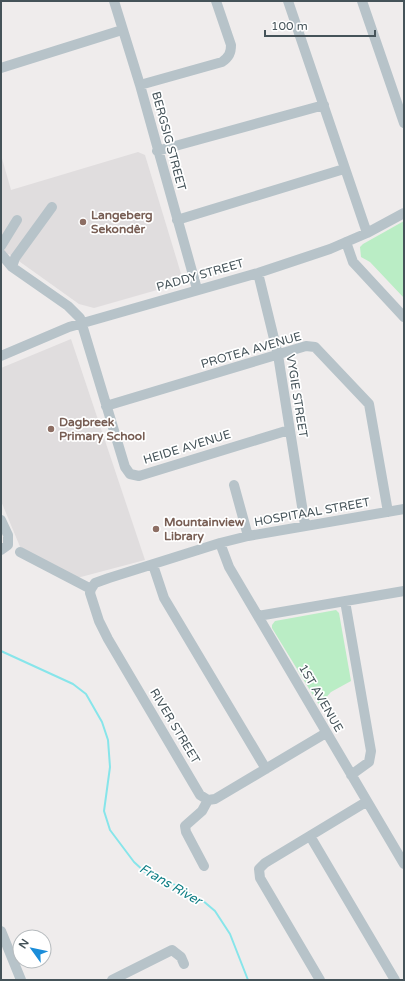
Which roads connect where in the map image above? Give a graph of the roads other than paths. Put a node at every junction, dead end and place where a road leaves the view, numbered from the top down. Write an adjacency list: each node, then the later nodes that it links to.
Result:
1 (114, 1): 5 (street, BERGSIG STREET)
2 (216, 1): 7 (street)
3 (288, 1): 9 (street)
4 (362, 1): 8 (street)
5 (122, 30): 6 (street); 7 (street, BERGSIG STREET)
6 (1, 68)
7 (140, 85): 11 (street, BERGSIG STREET)
8 (401, 102): 10 (street)
9 (324, 105): 11 (street); 12 (street)
10 (404, 123)
11 (157, 151): 16 (street, BERGSIG STREET)
12 (344, 169): 16 (street); 17 (street)
13 (52, 207): 21 (street)
14 (404, 213): 17 (street, PADDY STREET)
15 (17, 220): 19 (street)
16 (177, 220): 23 (street, BERGSIG STREET)
17 (367, 233): 18 (street, PADDY STREET)
18 (346, 242): 22 (street, PADDY STREET); 24 (street)
19 (1, 246)
20 (1, 254): 21 (street, HEIDE AVENUE)
21 (12, 267): 25 (street, HEIDE AVENUE)
22 (258, 273): 23 (street, PADDY STREET); 26 (street, VYGIE STREET)
23 (197, 289): 25 (street, PADDY STREET)
24 (404, 318)
25 (81, 324): 27 (street, PADDY STREET); 28 (street, HEIDE AVENUE)
26 (278, 354): 28 (street, PROTEA AVENUE); 29 (street, VYGIE STREET); 32 (street, PROTEA AVENUE)
27 (1, 356)
28 (106, 406): 29 (street, HEIDE AVENUE)
29 (289, 430): 34 (street, VYGIE STREET)
30 (234, 485): 35 (street)
31 (404, 509): 32 (street, HOSPITAAL STREET)
32 (388, 512): 34 (street, HOSPITAAL STREET)
33 (1, 520): 37 (street)
34 (305, 525): 35 (street, HOSPITAAL STREET)
35 (248, 536): 36 (street, HOSPITAAL STREET)
36 (220, 543): 39 (street, HOSPITAAL STREET); 43 (street, 1ST AVENUE)
37 (1, 550)
38 (20, 552): 40 (street)
39 (153, 565): 40 (street, HOSPITAAL STREET); 45 (street)
40 (91, 589): 47 (street, RIVER STREET)
41 (404, 591): 42 (street)
42 (345, 601): 43 (street); 46 (street)
43 (258, 616): 44 (street, 1ST AVENUE)
44 (326, 733): 45 (street); 46 (street, 1ST AVENUE)
45 (266, 769): 47 (street)
46 (351, 775): 48 (street, 1ST AVENUE)
47 (208, 800): 51 (street)
48 (366, 802): 49 (street); 50 (street, 1ST AVENUE)
49 (310, 836): 56 (street); 57 (street)
50 (403, 861)
51 (204, 866)
52 (1, 931): 54 (street)
53 (184, 964): 55 (street)
54 (21, 980)
55 (112, 980)
56 (320, 980)
57 (395, 980)

